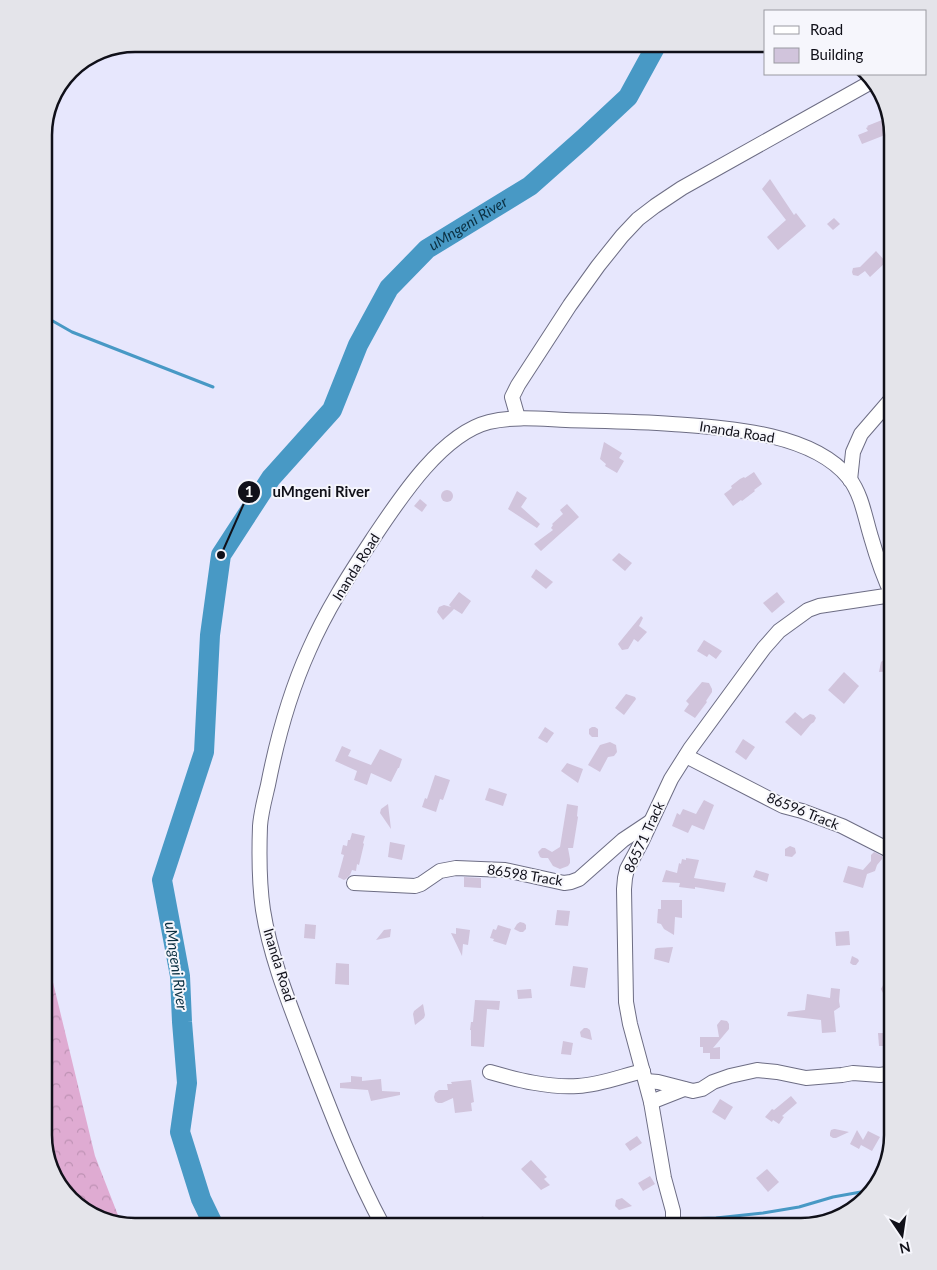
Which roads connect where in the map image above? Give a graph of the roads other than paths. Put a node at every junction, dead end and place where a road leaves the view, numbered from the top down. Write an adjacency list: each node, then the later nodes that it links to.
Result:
1 (866, 84): 3 (street)
2 (884, 407): 4 (street)
3 (518, 418): 4 (street, Inanda Road); 16 (street, Inanda Road)
4 (850, 480): 5 (street, Inanda Road)
5 (884, 576)
6 (884, 597): 7 (street, 86571 Track)
7 (686, 756): 8 (street, 86571 Track); 9 (street, 86596 Track)
8 (650, 822): 10 (street, 86598 Track); 13 (street, 86571 Track)
9 (884, 847)
10 (354, 883)
11 (490, 1072): 13 (street)
12 (884, 1074): 14 (street)
13 (645, 1076): 14 (street); 15 (street, 86571 Track)
14 (684, 1089): 15 (street)
15 (651, 1102): 17 (street, 86571 Track)
16 (378, 1217)
17 (673, 1218)

